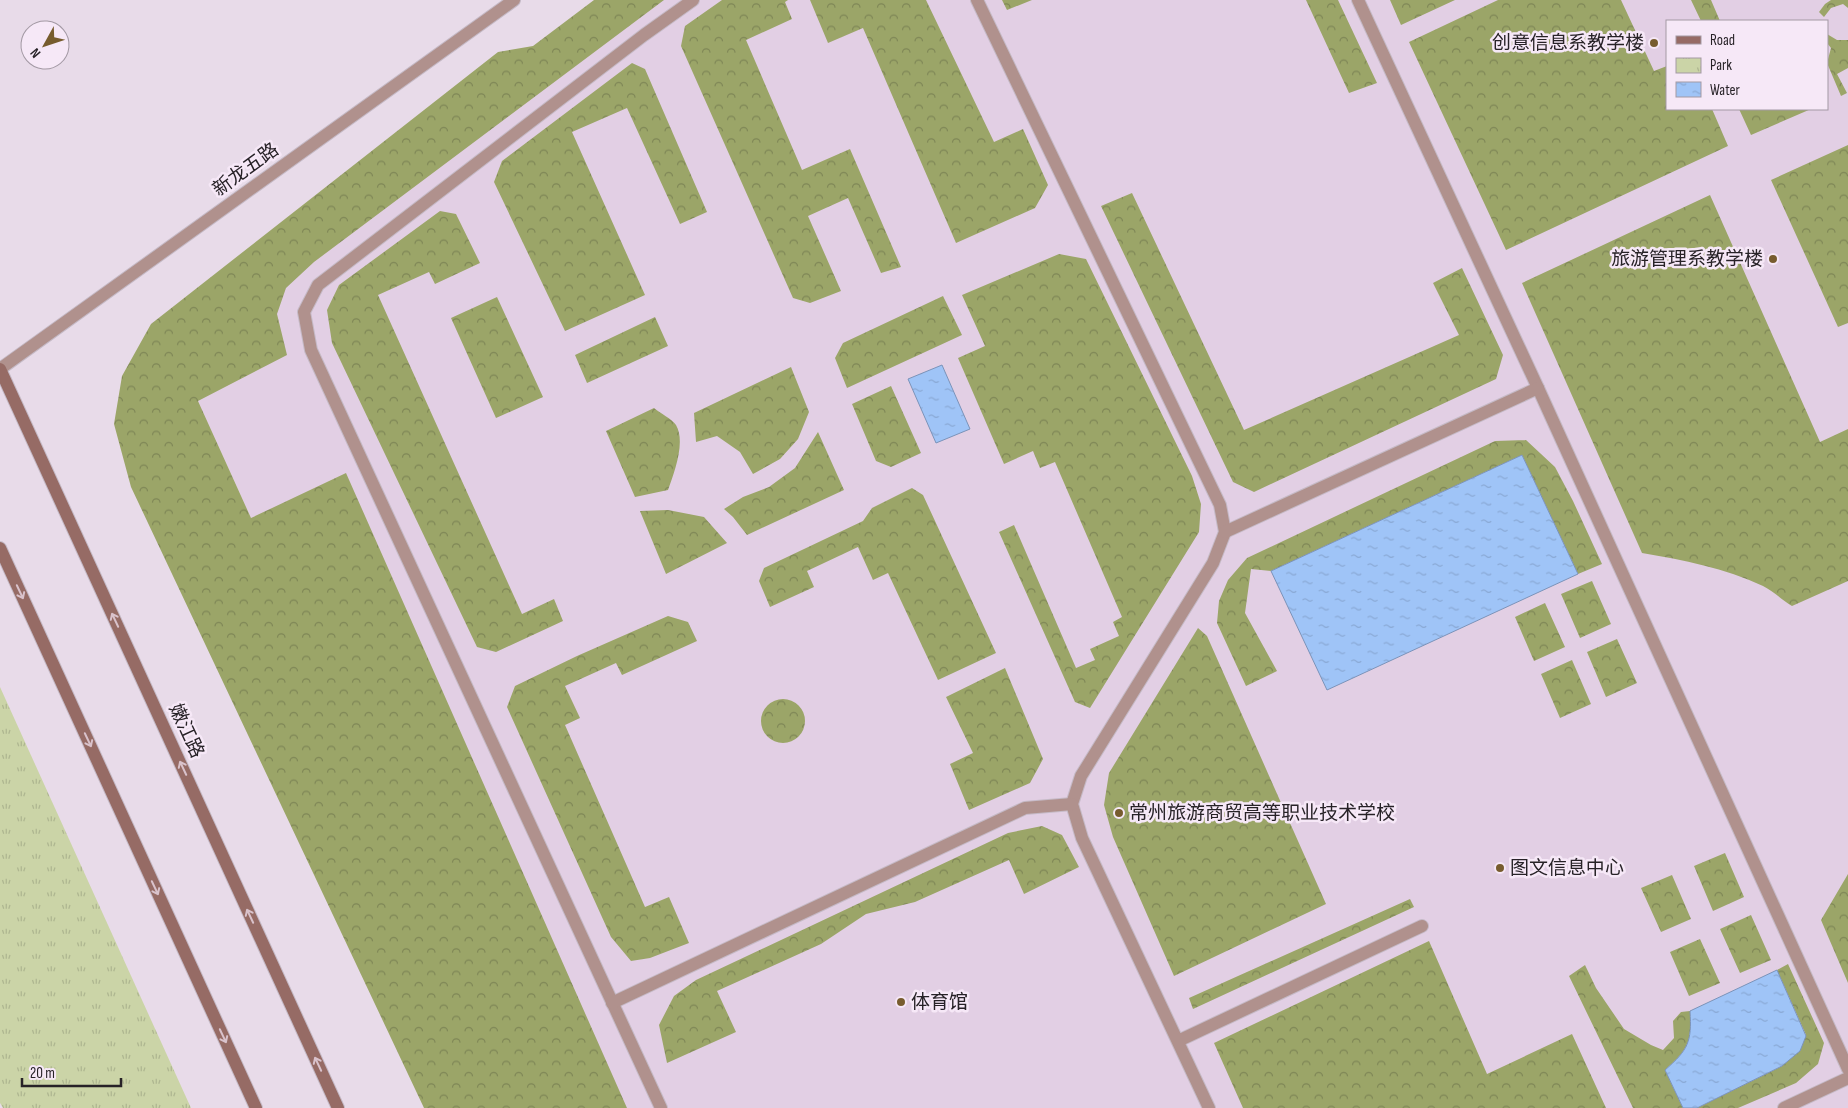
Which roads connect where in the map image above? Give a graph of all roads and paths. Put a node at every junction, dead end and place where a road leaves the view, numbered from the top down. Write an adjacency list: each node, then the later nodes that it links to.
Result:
1 (514, 0): 5 (street, 新龙五路)
2 (693, 0): 11 (street)
3 (977, 0): 7 (street)
4 (1358, 0): 6 (street)
5 (0, 369): 16 (main road, 嫩江路, one-way to 5)
6 (1538, 388): 7 (street); 13 (street)
7 (1225, 532): 9 (street)
8 (0, 548): 15 (main road, one-way to 15)
9 (1072, 804): 11 (street); 12 (street)
10 (1422, 926): 12 (street)
11 (612, 1003): 17 (street)
12 (1178, 1041): 18 (street)
13 (1848, 1069)
14 (1848, 1078): 19 (street)
15 (256, 1108)
16 (338, 1108)
17 (660, 1108)
18 (1209, 1108)
19 (1784, 1108)

